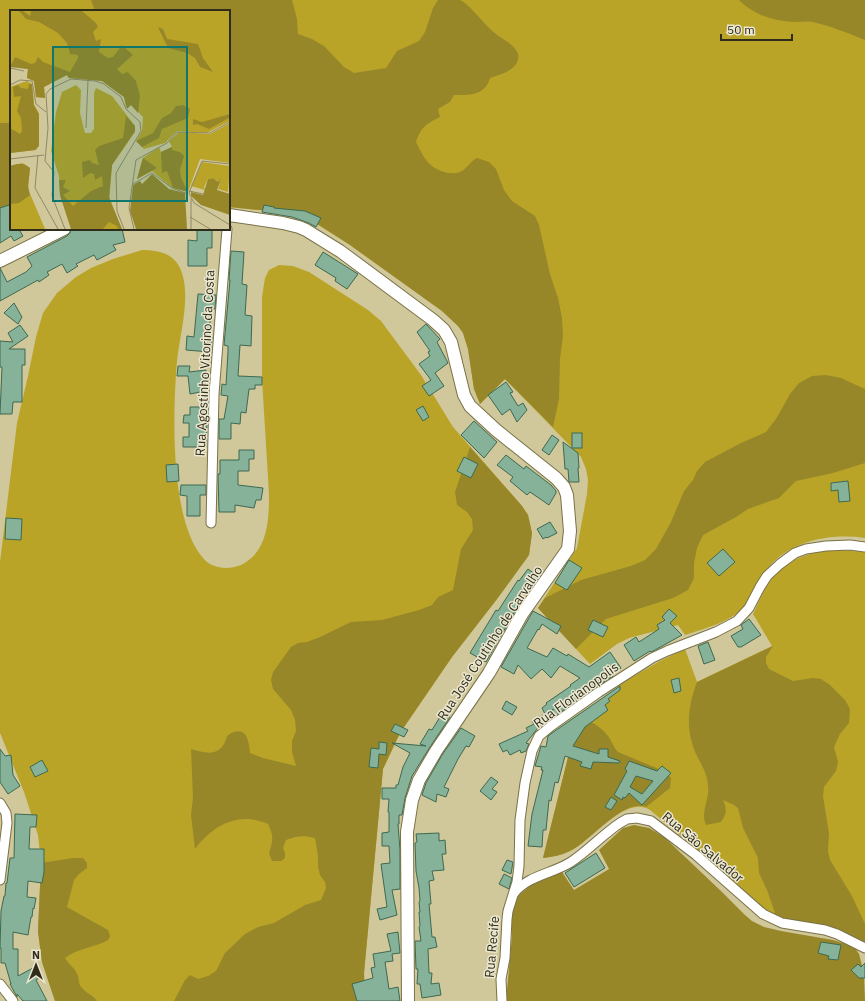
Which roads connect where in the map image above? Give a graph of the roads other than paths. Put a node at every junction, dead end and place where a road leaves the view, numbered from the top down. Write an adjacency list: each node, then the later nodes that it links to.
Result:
1 (230, 215): 13 (street, Rua José Coutinho de Carvalho)
2 (62, 230): 4 (street)
3 (227, 230): 5 (street, Rua Agostinho Vitorino da Costa)
4 (0, 261)
5 (211, 524)
6 (865, 547): 9 (street, Rua Florianopolis)
7 (0, 803): 8 (street)
8 (0, 880)
9 (512, 896): 10 (street, Rua São Salvador); 14 (street, Rua Recife)
10 (865, 948)
11 (0, 984): 12 (street)
12 (13, 1001)
13 (408, 1001)
14 (502, 1001)

